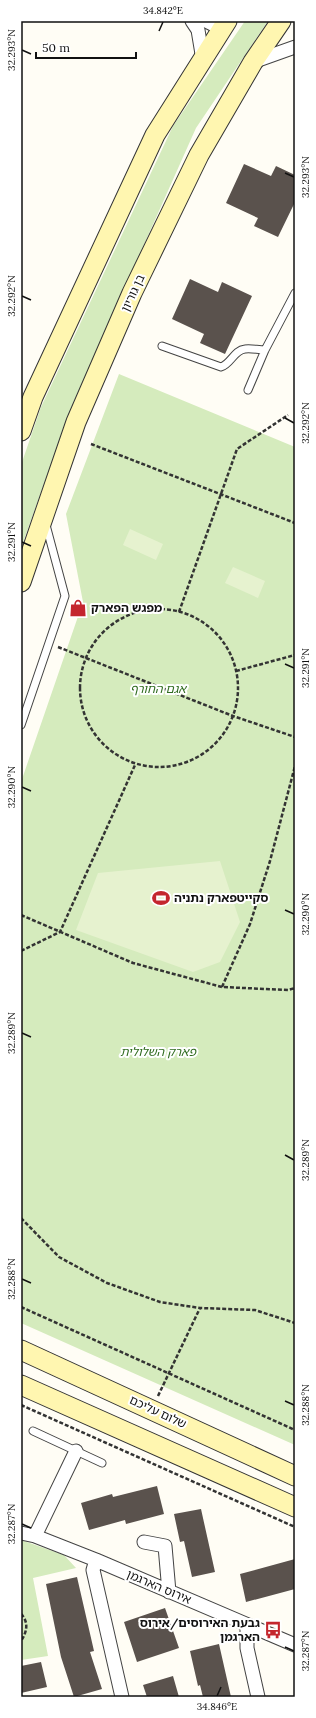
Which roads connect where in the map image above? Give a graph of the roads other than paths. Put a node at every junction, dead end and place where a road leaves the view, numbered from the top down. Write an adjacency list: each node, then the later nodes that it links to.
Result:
1 (192, 21): 5 (street)
2 (281, 21): 6 (main road, בן גוריון)
3 (218, 24): 5 (main road)
4 (295, 47): 6 (street)
5 (203, 60): 11 (main road)
6 (253, 62): 12 (main road, בן גוריון)
7 (295, 293): 9 (lane)
8 (162, 346): 9 (lane)
9 (265, 350): 10 (lane)
10 (248, 390)
11 (21, 431)
12 (43, 516): 13 (main road, בן גוריון); 14 (lane)
13 (21, 582)
14 (21, 725)
15 (21, 1350): 20 (main road, שלום עליכם)
16 (21, 1385): 21 (main road)
17 (33, 1431): 18 (lane)
18 (76, 1451): 19 (lane); 23 (street)
19 (102, 1463)
20 (295, 1476)
21 (295, 1507)
22 (21, 1533): 23 (street, אירוס הארגמן)
23 (35, 1536): 25 (street, אירוס הארגמן)
24 (144, 1542): 26 (street)
25 (96, 1560): 26 (street, אירוס הארגמן); 29 (street)
26 (169, 1592): 27 (street, אירוס הארגמן)
27 (247, 1625): 28 (street, אירוס הארגמן); 30 (street)
28 (295, 1645)
29 (122, 1697)
30 (258, 1697)

